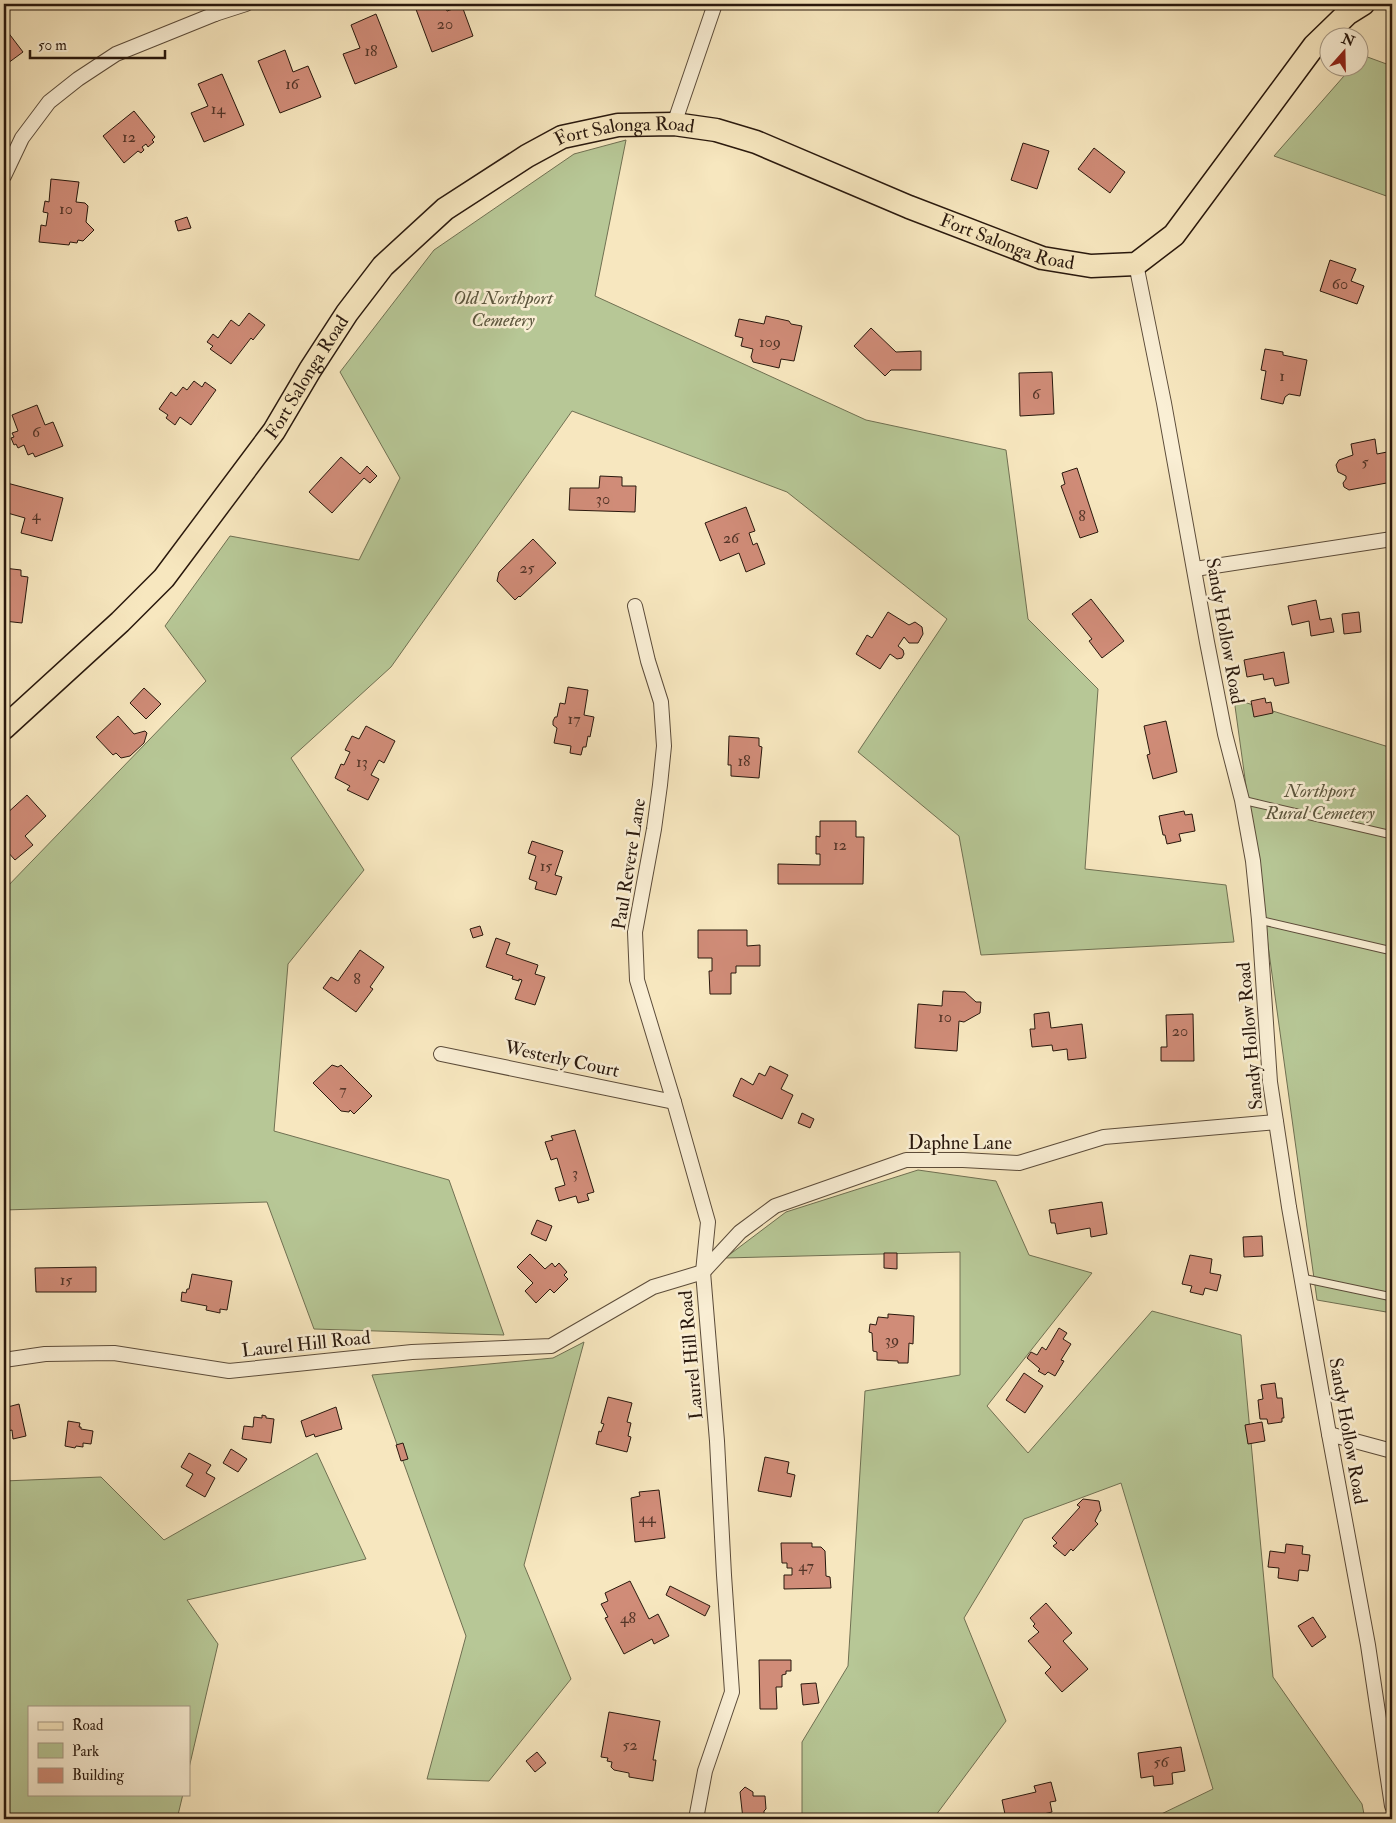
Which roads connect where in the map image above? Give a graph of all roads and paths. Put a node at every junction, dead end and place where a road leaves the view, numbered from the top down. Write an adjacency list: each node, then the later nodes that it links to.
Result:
1 (246, 4): 4 (street)
2 (715, 4): 5 (street)
3 (1363, 4): 7 (main road)
4 (214, 9): 6 (street)
5 (674, 124): 7 (main road, Fort Salonga Road); 11 (main road, Fort Salonga Road)
6 (4, 176)
7 (1136, 264): 9 (street, Sandy Hollow Road)
8 (1392, 539): 9 (street)
9 (1195, 569): 12 (street, Sandy Hollow Road)
10 (635, 606): 17 (street, Paul Revere Lane)
11 (4, 728)
12 (1242, 800): 13 (lane); 14 (street, Sandy Hollow Road)
13 (1392, 835)
14 (1259, 920): 15 (lane); 18 (street, Sandy Hollow Road)
15 (1392, 951)
16 (441, 1054): 17 (street, Westerly Court)
17 (674, 1102): 19 (street, Paul Revere Lane)
18 (1276, 1122): 19 (street, Daphne Lane); 20 (street, Sandy Hollow Road)
19 (702, 1272): 22 (street, Laurel Hill Road); 26 (street, Laurel Hill Road)
20 (1302, 1278): 21 (lane); 23 (street, Sandy Hollow Road)
21 (1392, 1296)
22 (4, 1360)
23 (1328, 1434): 24 (street); 25 (street, Sandy Hollow Road)
24 (1392, 1451)
25 (1392, 1806)
26 (696, 1819)

